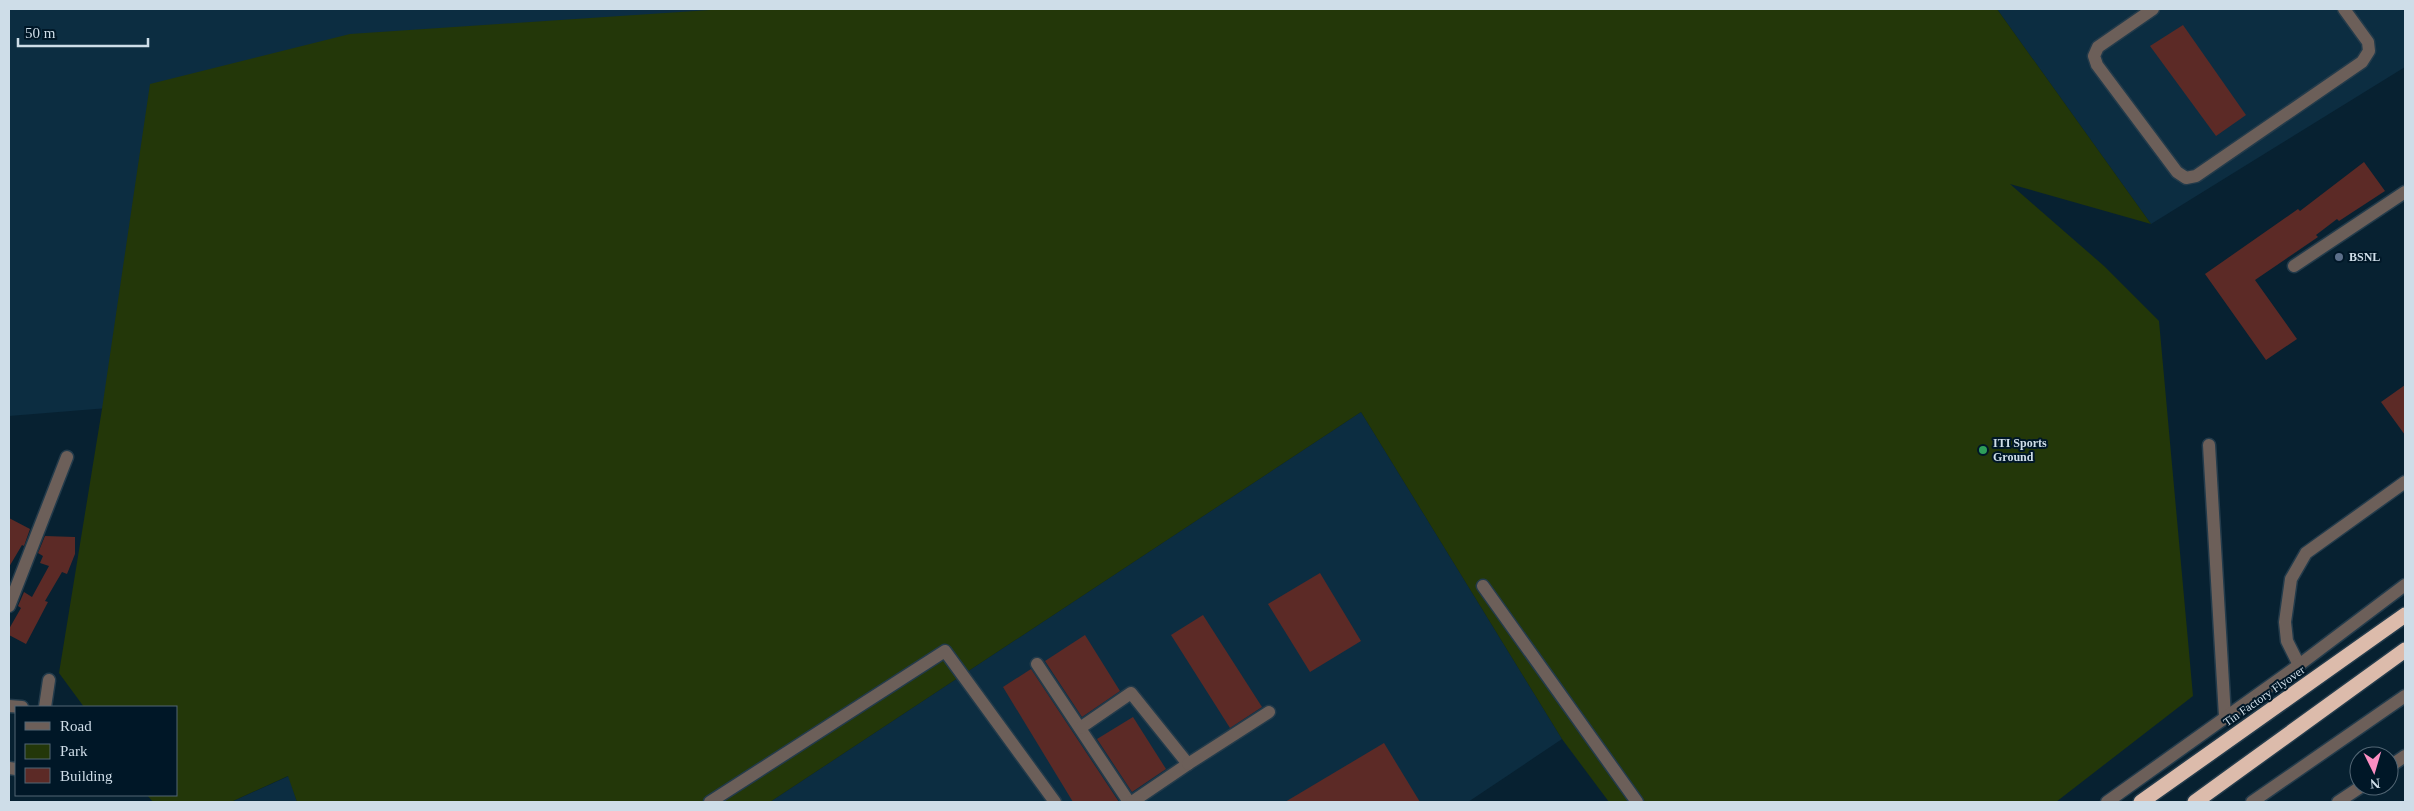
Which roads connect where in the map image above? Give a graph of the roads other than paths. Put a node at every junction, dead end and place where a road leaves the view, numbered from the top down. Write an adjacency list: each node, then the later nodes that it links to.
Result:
1 (2153, 9): 2 (street)
2 (2344, 9)
3 (2405, 192): 4 (street)
4 (2294, 266)
5 (2209, 446): 19 (street)
6 (67, 457): 10 (street)
7 (2405, 482): 14 (street)
8 (2405, 584): 14 (street)
9 (1483, 586): 26 (street)
10 (9, 606)
11 (2405, 615): 28 (highway, Tin Factory Flyover)
12 (2405, 650): 29 (highway)
13 (1037, 664): 20 (street)
14 (2299, 665): 19 (street)
15 (49, 680): 17 (street)
16 (2405, 696): 30 (street)
17 (45, 706)
18 (1269, 712): 21 (street)
19 (2225, 717): 27 (street)
20 (1080, 728): 21 (street); 25 (street)
21 (1188, 764): 25 (street)
22 (2349, 795): 31 (street)
23 (710, 802): 24 (street)
24 (1055, 802)
25 (1131, 802)
26 (1637, 802)
27 (2107, 802)
28 (2141, 802)
29 (2195, 802)
30 (2252, 802)
31 (2338, 802)

